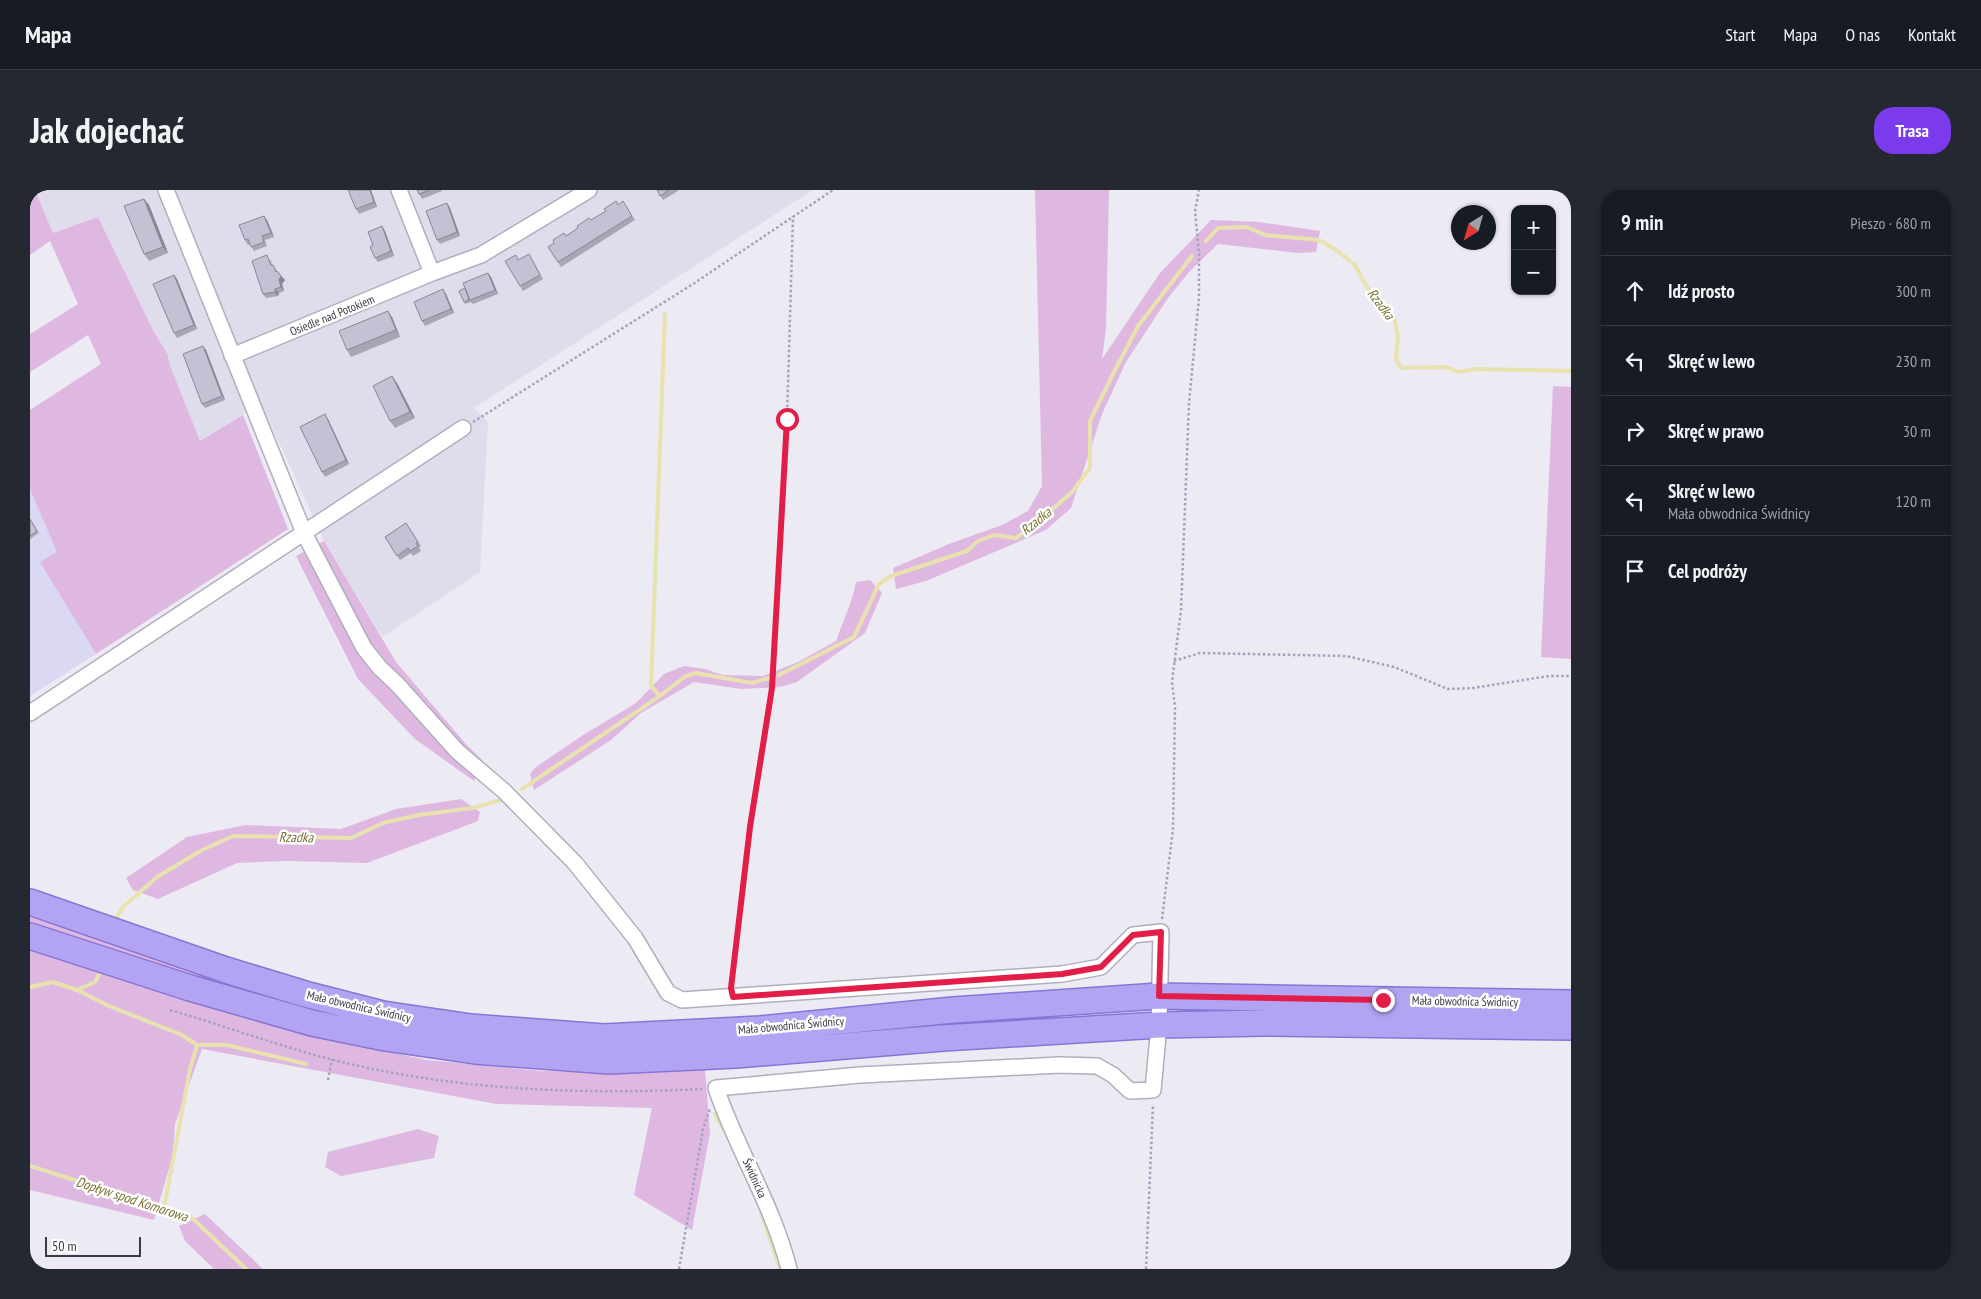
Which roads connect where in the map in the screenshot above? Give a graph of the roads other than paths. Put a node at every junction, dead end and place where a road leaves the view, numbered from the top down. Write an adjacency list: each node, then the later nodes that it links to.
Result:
1 (166, 190): 5 (street)
2 (399, 190): 4 (street)
3 (582, 192): 4 (street, Osiedle nad Potokiem)
4 (432, 273): 5 (street, Osiedle nad Potokiem)
5 (232, 356): 7 (street)
6 (463, 428): 7 (street)
7 (304, 533): 8 (street); 11 (street)
8 (30, 713)
9 (30, 902): 11 (main road, Mała obwodnica Świdnicy)
10 (30, 936): 13 (main road, Mała obwodnica Świdnicy)
11 (1159, 996): 12 (main road, Mała obwodnica Świdnicy); 13 (street)
12 (1571, 1002)
13 (1159, 1026): 14 (main road, Mała obwodnica Świdnicy); 15 (street, Świdnicka)
14 (1571, 1027)
15 (789, 1269)

